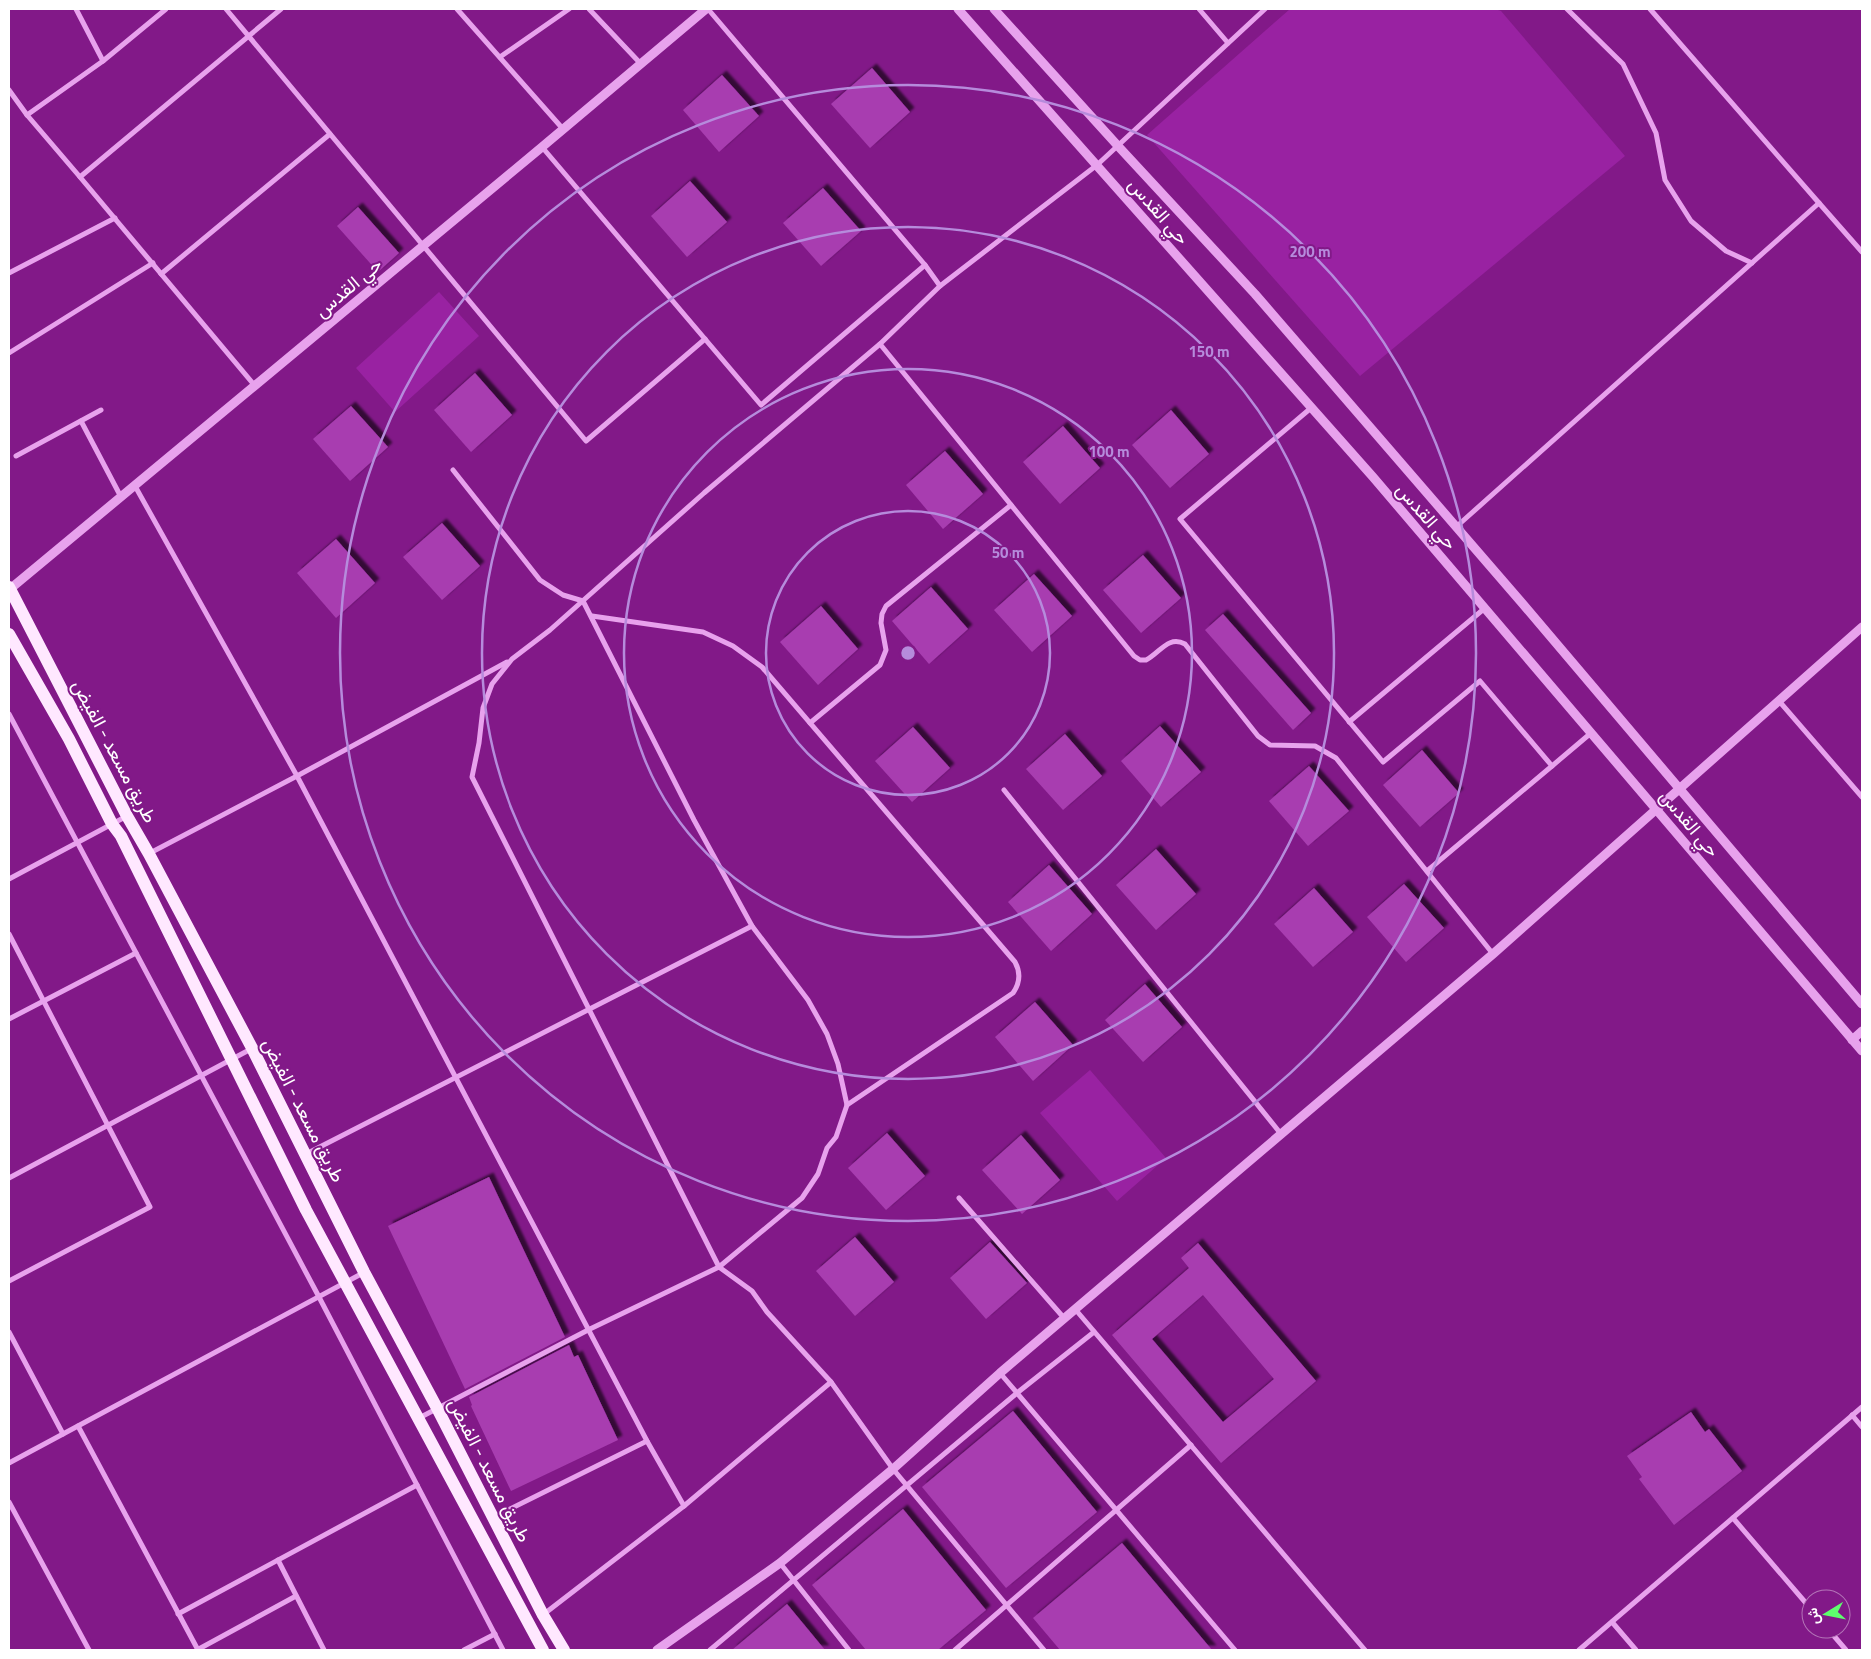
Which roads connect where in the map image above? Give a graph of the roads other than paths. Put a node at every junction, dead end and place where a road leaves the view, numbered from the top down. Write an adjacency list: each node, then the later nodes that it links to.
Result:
1 (76, 9): 18 (street)
2 (166, 9): 18 (street)
3 (226, 9): 15 (street)
4 (281, 9): 15 (street)
5 (457, 9): 17 (street)
6 (569, 9): 17 (street)
7 (589, 9): 19 (street)
8 (707, 9): 19 (street, حي القدس); 34 (street)
9 (958, 9): 26 (street, حي القدس)
10 (994, 9): 24 (street)
11 (1198, 9): 16 (street)
12 (1265, 9): 16 (street)
13 (1567, 9): 33 (street)
14 (1650, 9): 28 (street)
15 (249, 36): 23 (street); 27 (street)
16 (1228, 43): 24 (street)
17 (500, 57): 22 (street)
18 (103, 61): 21 (street)
19 (642, 64): 22 (street, حي القدس)
20 (10, 93): 21 (street)
21 (27, 115): 27 (street)
22 (563, 129): 25 (street, حي القدس)
23 (330, 134): 30 (street); 36 (street)
24 (1118, 146): 26 (street); 50 (street)
25 (542, 147): 30 (street, حي القدس); 38 (street)
26 (1097, 165): 37 (street); 42 (street, حي القدس)
27 (80, 177): 29 (street)
28 (1819, 203): 31 (street); 33 (street)
29 (115, 218): 32 (street); 35 (street)
30 (423, 246): 38 (street); 41 (street, حي القدس)
31 (1862, 252)
32 (153, 263): 36 (street); 40 (street)
33 (1752, 263): 50 (street)
34 (925, 265): 37 (street); 38 (street)
35 (9, 272)
36 (161, 274): 41 (street)
37 (940, 286): 39 (street)
38 (705, 339)
39 (880, 344): 49 (street); 52 (street)
40 (9, 353)
41 (255, 386): 47 (street, حي القدس)
42 (1312, 408): 53 (street, حي القدس); 60 (street)
43 (102, 410): 44 (street)
44 (81, 421): 45 (street); 48 (street)
45 (16, 456)
46 (453, 470): 52 (street)
47 (135, 486): 48 (street, حي القدس); 64 (street)
48 (121, 497): 51 (street, حي القدس)
49 (1011, 506): 61 (street); 73 (street)
50 (1455, 527): 66 (street)
51 (9, 589): 69 (main road, طريق مسعد - الفيض)
52 (584, 600): 54 (street); 57 (street)
53 (1485, 608): 60 (street); 62 (street, حي القدس)
54 (592, 616): 61 (street); 75 (street)
55 (1862, 627): 58 (street)
56 (9, 634): 70 (main road, طريق مسعد - الفيض)
57 (512, 659): 64 (street); 81 (street)
58 (1779, 701): 66 (street); 67 (street)
59 (9, 714): 71 (street)
60 (1349, 722): 63 (street)
61 (810, 723): 90 (street)
62 (1591, 732): 63 (street); 68 (street, حي القدس)
63 (1552, 766): 73 (street)
64 (297, 776): 72 (street); 89 (street)
65 (1004, 790): 92 (street)
66 (1679, 791): 68 (street); 80 (street)
67 (1862, 797)
68 (1657, 809): 78 (street); 84 (street, حي القدس)
69 (127, 816): 70 (street); 72 (main road, طريق مسعد - الفيض)
70 (112, 824): 71 (street); 87 (main road, طريق مسعد - الفيض)
71 (78, 842): 74 (street); 77 (street)
72 (149, 854): 85 (main road, طريق مسعد - الفيض)
73 (1427, 871): 78 (street)
74 (9, 879)
75 (752, 926): 81 (street); 90 (street)
76 (9, 934): 79 (street)
77 (136, 953): 79 (street); 88 (street)
78 (1493, 954): 92 (street)
79 (44, 1001): 82 (street); 91 (street)
80 (1862, 1004)
81 (589, 1009): 89 (street); 96 (street)
82 (9, 1019)
83 (1862, 1031): 84 (street)
84 (1852, 1040): 86 (street, حي القدس)
85 (252, 1048): 87 (street); 93 (main road, طريق مسعد - الفيض)
86 (1862, 1051)
87 (232, 1059): 88 (street); 99 (main road, طريق مسعد - الفيض)
88 (201, 1075): 91 (street); 100 (street)
89 (456, 1077): 93 (street); 103 (street)
90 (847, 1105): 96 (street)
91 (108, 1125): 94 (street); 98 (street)
92 (1281, 1134): 101 (street)
93 (305, 1154): 97 (main road, طريق مسعد - الفيض)
94 (9, 1178)
95 (959, 1198): 102 (street)
96 (719, 1267): 103 (street); 107 (street)
97 (364, 1272): 99 (street); 110 (main road, طريق مسعد - الفيض)
98 (9, 1281)
99 (347, 1282): 100 (street); 112 (main road, طريق مسعد - الفيض)
100 (319, 1297): 113 (street); 120 (street)
101 (1075, 1309): 102 (street); 105 (street)
102 (1064, 1318): 106 (street)
103 (590, 1329): 110 (street); 116 (street)
104 (9, 1332): 115 (street)
105 (1094, 1332): 108 (street); 117 (street)
106 (1000, 1373): 108 (street); 119 (street)
107 (831, 1382): 119 (street); 123 (street)
108 (1016, 1393): 121 (street); 124 (street)
109 (1862, 1407): 111 (street)
110 (437, 1408): 112 (street); 125 (main road, طريق مسعد - الفيض)
111 (1852, 1415): 114 (street); 126 (street)
112 (418, 1418): 143 (main road, طريق مسعد - الفيض)
113 (78, 1426): 115 (street); 133 (street)
114 (1862, 1427)
115 (63, 1434): 118 (street)
116 (648, 1440): 123 (street); 125 (street)
117 (1190, 1445): 124 (street); 151 (street)
118 (9, 1463)
119 (894, 1470): 121 (street); 128 (street)
120 (417, 1485): 127 (street); 136 (street)
121 (906, 1485): 129 (street); 132 (street)
122 (9, 1502): 138 (street)
123 (684, 1506): 134 (street)
124 (1115, 1509): 132 (street); 150 (street)
125 (493, 1517): 134 (main road, طريق مسعد - الفيض)
126 (1733, 1518): 131 (street); 135 (street)
127 (278, 1560): 130 (street); 133 (street)
128 (780, 1564): 129 (street); 145 (street)
129 (793, 1580): 146 (street); 147 (street)
130 (296, 1596): 139 (street); 140 (street)
131 (1801, 1597)
132 (1006, 1605): 148 (street); 149 (street)
133 (178, 1614): 139 (street)
134 (543, 1615): 144 (main road, طريق مسعد - الفيض)
135 (1612, 1622): 152 (street); 153 (street)
136 (494, 1634): 141 (street); 142 (street)
137 (1837, 1639): 154 (street)
138 (89, 1650)
139 (197, 1650)
140 (324, 1650)
141 (464, 1650)
142 (503, 1650)
143 (543, 1650)
144 (564, 1650)
145 (660, 1650)
146 (710, 1650)
147 (849, 1650)
148 (955, 1650)
149 (1044, 1650)
150 (1236, 1650)
151 (1364, 1650)
152 (1578, 1650)
153 (1636, 1650)
154 (1846, 1650)

